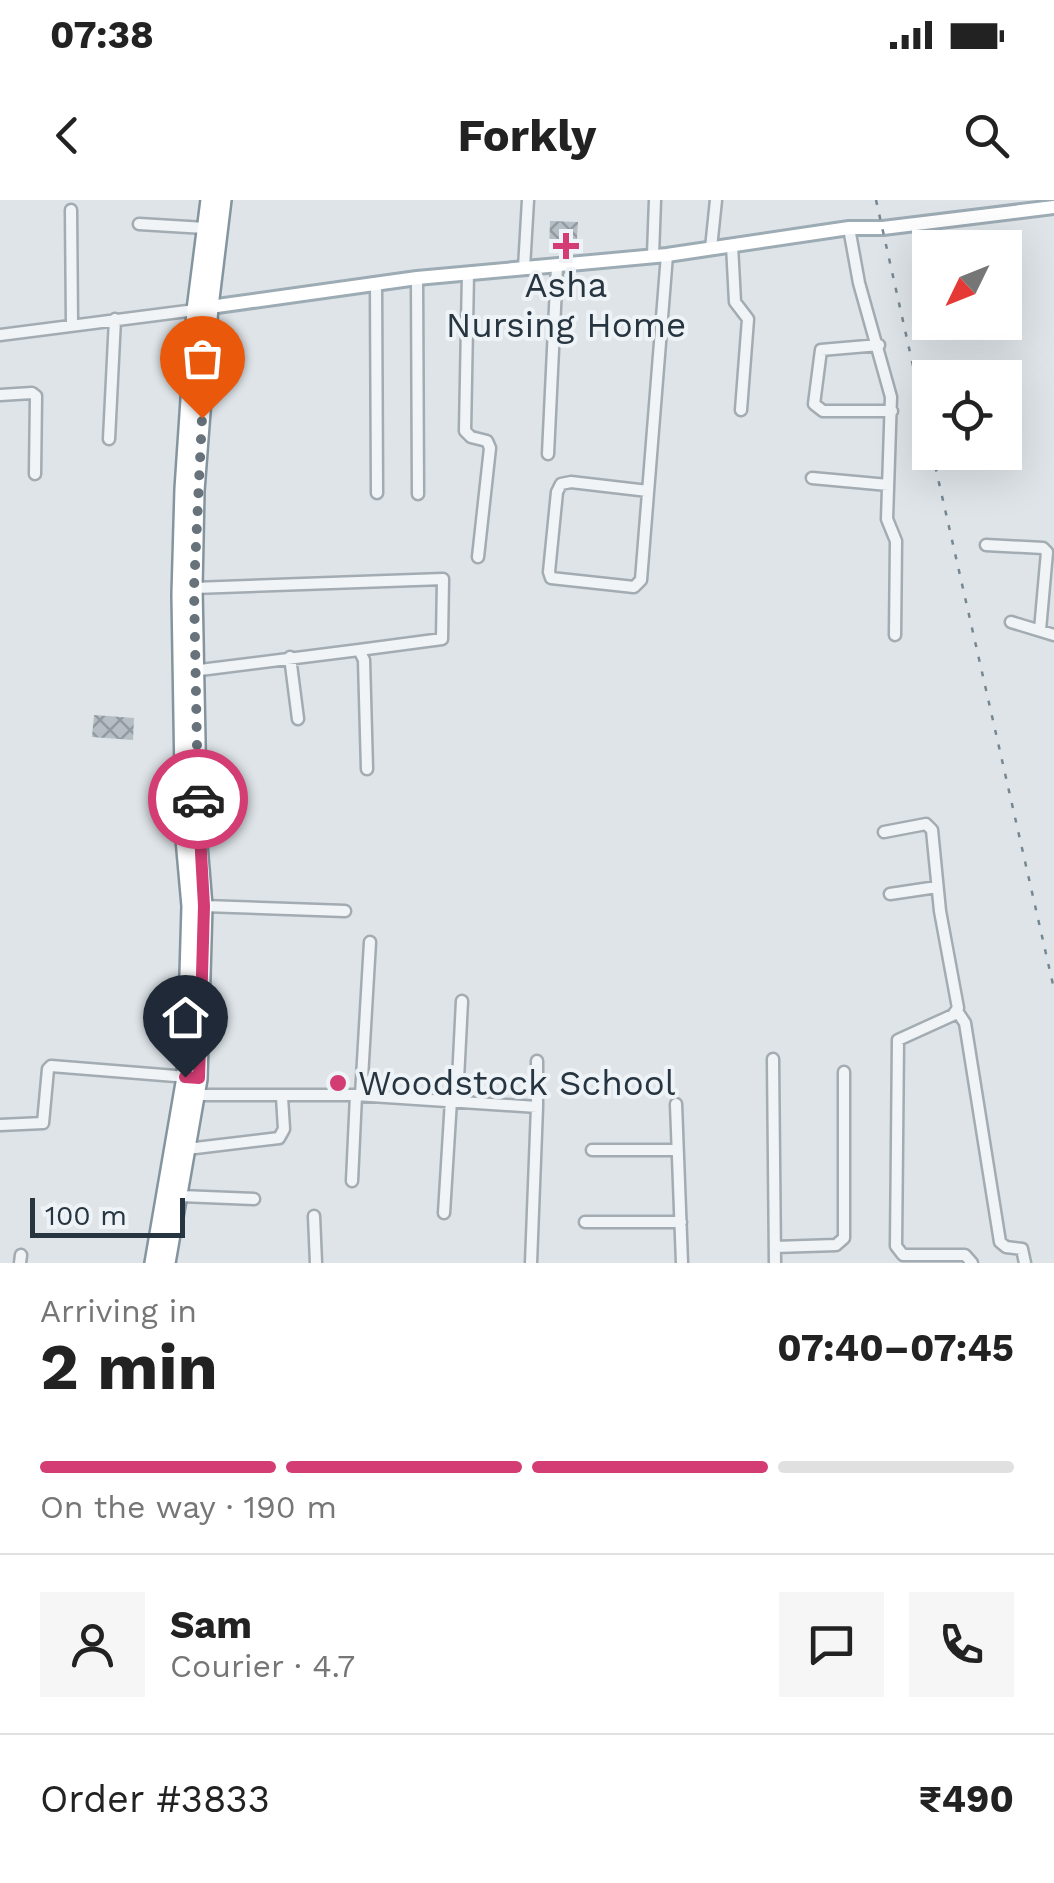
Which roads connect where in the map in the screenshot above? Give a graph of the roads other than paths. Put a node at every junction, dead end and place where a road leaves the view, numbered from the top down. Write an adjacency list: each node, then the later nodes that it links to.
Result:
1 (209, 200): 9 (highway)
2 (223, 200): 19 (highway)
3 (528, 200): 15 (street)
4 (655, 200): 13 (street)
5 (716, 200): 12 (street)
6 (1054, 207): 10 (main road)
7 (71, 210): 21 (street)
8 (139, 224): 9 (street)
9 (205, 228): 19 (highway)
10 (850, 228): 11 (main road); 23 (street)
11 (732, 245): 12 (main road); 25 (street)
12 (711, 248): 13 (main road)
13 (660, 255): 14 (main road); 33 (street)
14 (557, 266): 15 (main road); 28 (street)
15 (524, 268): 16 (main road)
16 (468, 273): 17 (main road); 36 (street)
17 (417, 278): 18 (main road); 34 (street)
18 (376, 285): 19 (main road); 32 (street)
19 (203, 309): 20 (street); 37 (highway); 44 (highway)
20 (115, 319): 21 (street); 27 (street)
21 (72, 324): 22 (street)
22 (0, 335)
23 (878, 345): 26 (street); 26 (street)
24 (0, 394): 29 (street)
25 (742, 410)
26 (892, 411): 31 (street)
27 (109, 439)
28 (548, 454)
29 (34, 474)
30 (812, 478): 31 (street)
31 (888, 485): 40 (street)
32 (377, 492)
33 (648, 492): 33 (street)
34 (418, 494)
35 (986, 545): 39 (street)
36 (478, 557)
37 (194, 588): 42 (street); 44 (highway)
38 (1010, 622): 39 (street)
39 (1040, 630): 41 (street)
40 (895, 635)
41 (1054, 635)
42 (359, 650): 43 (street); 46 (street)
43 (290, 657): 44 (street); 45 (street)
44 (190, 671): 50 (highway); 58 (highway)
45 (298, 720)
46 (367, 769)
47 (884, 832): 48 (street)
48 (937, 886): 49 (street); 54 (street)
49 (890, 894)
50 (204, 906): 51 (street); 58 (highway)
51 (345, 911)
52 (370, 942): 59 (street)
53 (462, 1001): 61 (street)
54 (957, 1011): 82 (street); 83 (street)
55 (773, 1059): 75 (street)
56 (537, 1061): 63 (street)
57 (844, 1072): 75 (street)
58 (194, 1084): 60 (street); 64 (street); 65 (highway); 76 (highway)
59 (359, 1095): 60 (street); 61 (street); 68 (street)
60 (282, 1097): 65 (street)
61 (454, 1099): 63 (street); 71 (street)
62 (676, 1104): 67 (street)
63 (537, 1107): 79 (street)
64 (0, 1126)
65 (187, 1149): 69 (highway)
66 (592, 1150): 67 (street)
67 (678, 1150): 74 (street)
68 (352, 1181)
69 (181, 1196): 70 (street); 77 (highway)
70 (254, 1199)
71 (444, 1213)
72 (314, 1216): 78 (street)
73 (585, 1222): 74 (street)
74 (681, 1222): 80 (street)
75 (775, 1246): 81 (street)
76 (153, 1263)
77 (168, 1263)
78 (316, 1263)
79 (531, 1263)
80 (682, 1263)
81 (775, 1263)
82 (972, 1263)
83 (1025, 1263)

